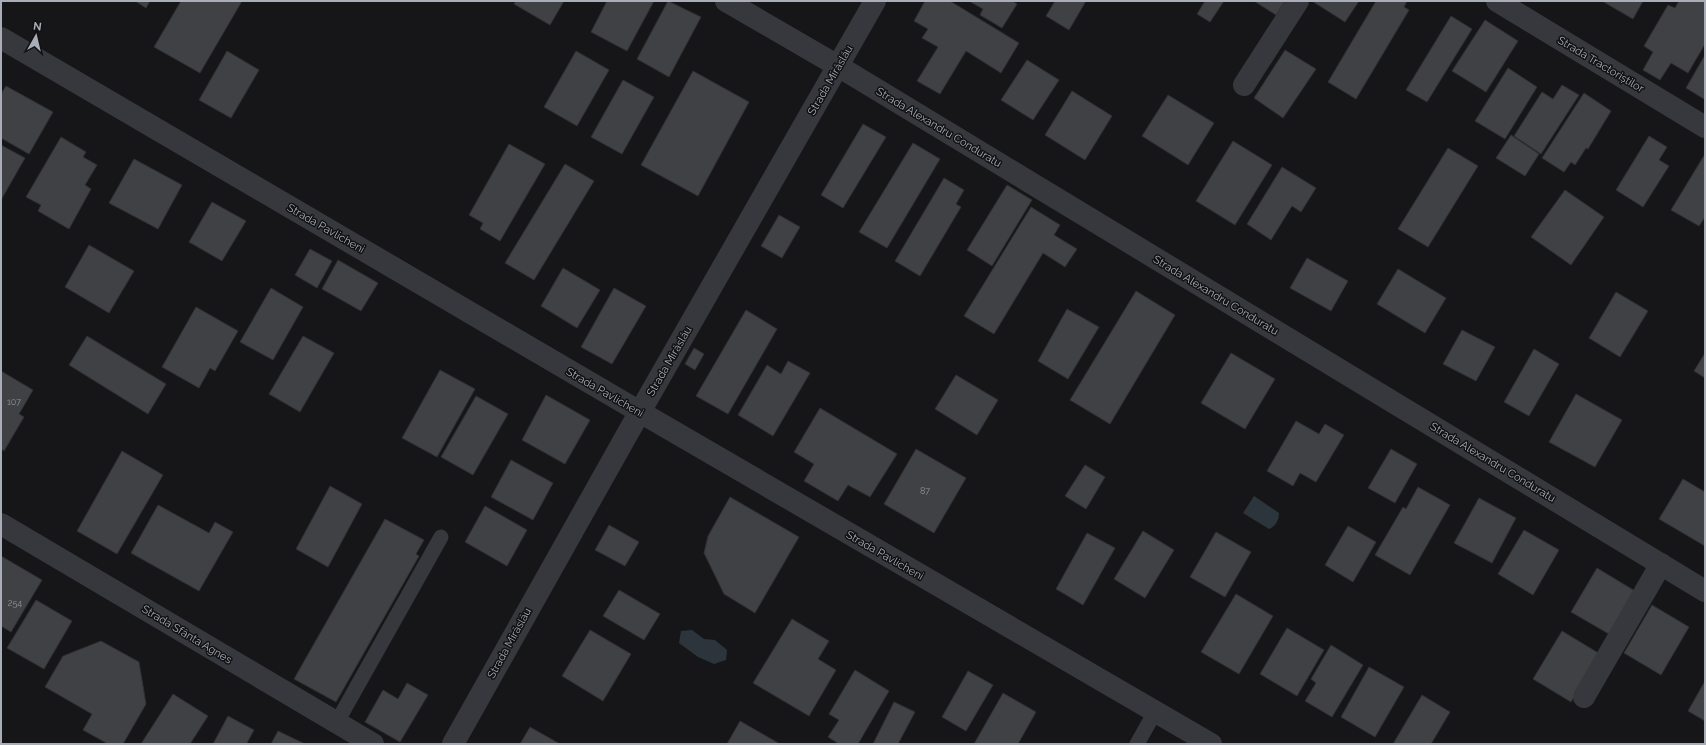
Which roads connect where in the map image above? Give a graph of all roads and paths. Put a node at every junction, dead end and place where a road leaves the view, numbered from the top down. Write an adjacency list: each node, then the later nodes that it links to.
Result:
1 (726, 1): 6 (street, Strada Alexandru Conduratu)
2 (875, 1): 6 (street, Strada Mirăslău)
3 (1298, 1): 7 (street)
4 (1497, 1): 8 (street, Strada Tractoriștilor)
5 (1, 38): 9 (street, Strada Pavlicheni)
6 (838, 66): 9 (street, Strada Mirăslău); 12 (street, Strada Alexandru Conduratu)
7 (1244, 85)
8 (1705, 127)
9 (640, 412): 15 (street, Strada Pavlicheni); 18 (street, Strada Mirăslău)
10 (1, 524): 16 (street, Strada Sfânta Agnes)
11 (441, 537): 16 (lane)
12 (1660, 564): 13 (street, Strada Alexandru Conduratu); 14 (street)
13 (1705, 591)
14 (1584, 697)
15 (1155, 712): 19 (lane); 20 (street, Strada Pavlicheni)
16 (336, 722): 17 (street, Strada Sfânta Agnes)
17 (373, 744)
18 (453, 744)
19 (1137, 744)
20 (1211, 744)

